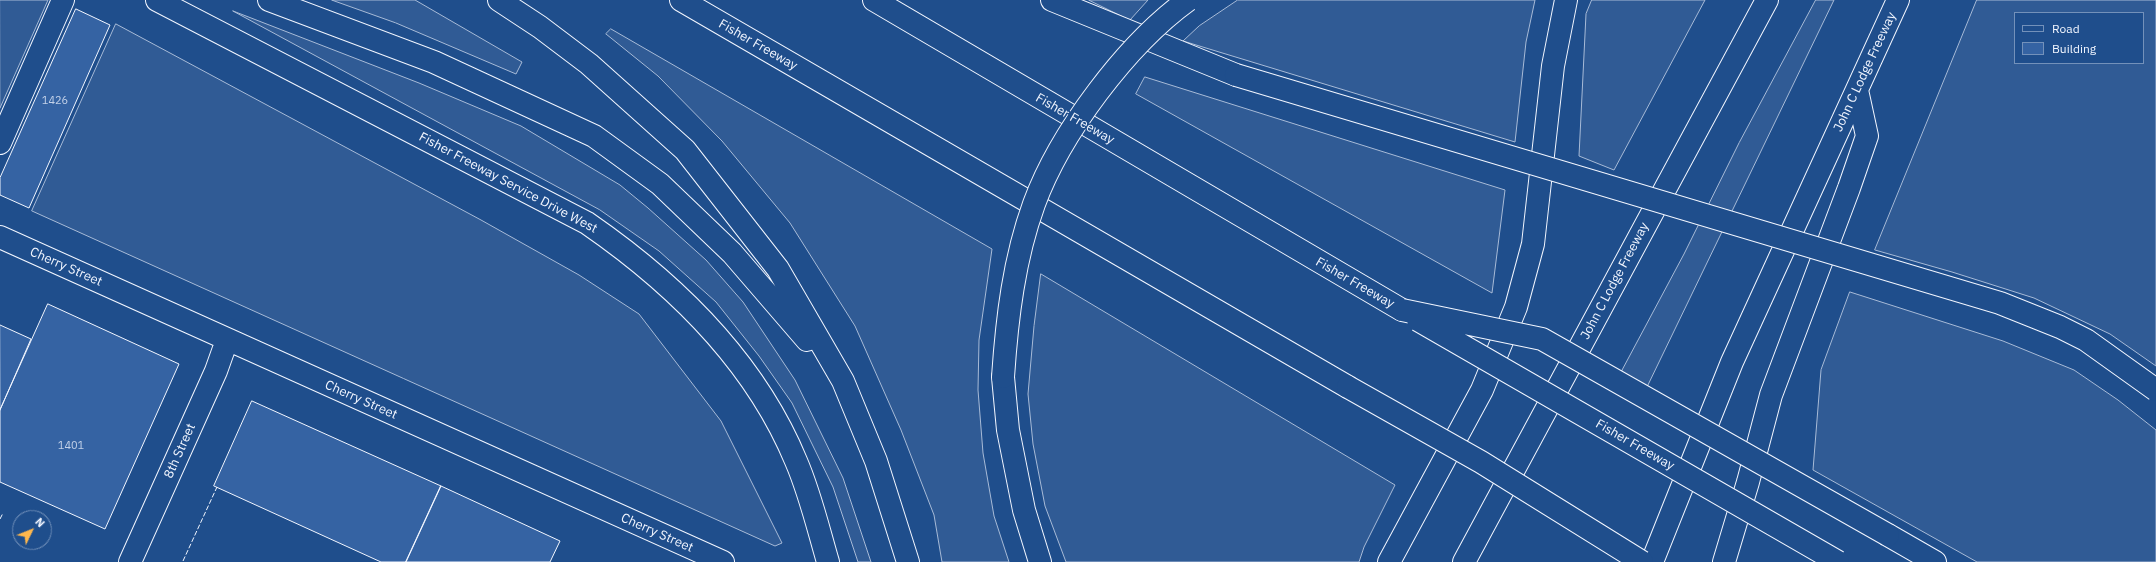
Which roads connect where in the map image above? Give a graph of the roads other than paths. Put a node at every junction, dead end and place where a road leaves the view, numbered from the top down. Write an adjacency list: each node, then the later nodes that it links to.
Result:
1 (63, 0): 13 (main road)
2 (157, 0): 21 (main road, Fisher Freeway Service Drive West)
3 (269, 0): 17 (main road)
4 (498, 0): 17 (main road)
5 (681, 0): 26 (main road, Fisher Freeway, bridge)
6 (874, 0): 15 (main road, Fisher Freeway)
7 (1052, 0): 18 (main road, bridge)
8 (1188, 0): 23 (main road, bridge)
9 (1566, 0): 24 (main road)
10 (1767, 0): 25 (main road, John C Lodge Freeway)
11 (1898, 0): 12 (main road, John C Lodge Freeway)
12 (1857, 90): 27 (main road, John C Lodge Freeway); 28 (main road)
13 (0, 142)
14 (0, 238): 16 (main road, Cherry Street)
15 (1402, 310): 29 (main road, Fisher Freeway, bridge); 30 (main road, bridge)
16 (227, 340): 19 (main road, 8th Street); 20 (main road, Cherry Street)
17 (842, 381): 22 (main road)
18 (2156, 390)
19 (130, 562)
20 (722, 562)
21 (828, 562)
22 (908, 562)
23 (1040, 562)
24 (1389, 562)
25 (1464, 562)
26 (1642, 562)
27 (1652, 562)
28 (1724, 562)
29 (1838, 562)
30 (1936, 562)

